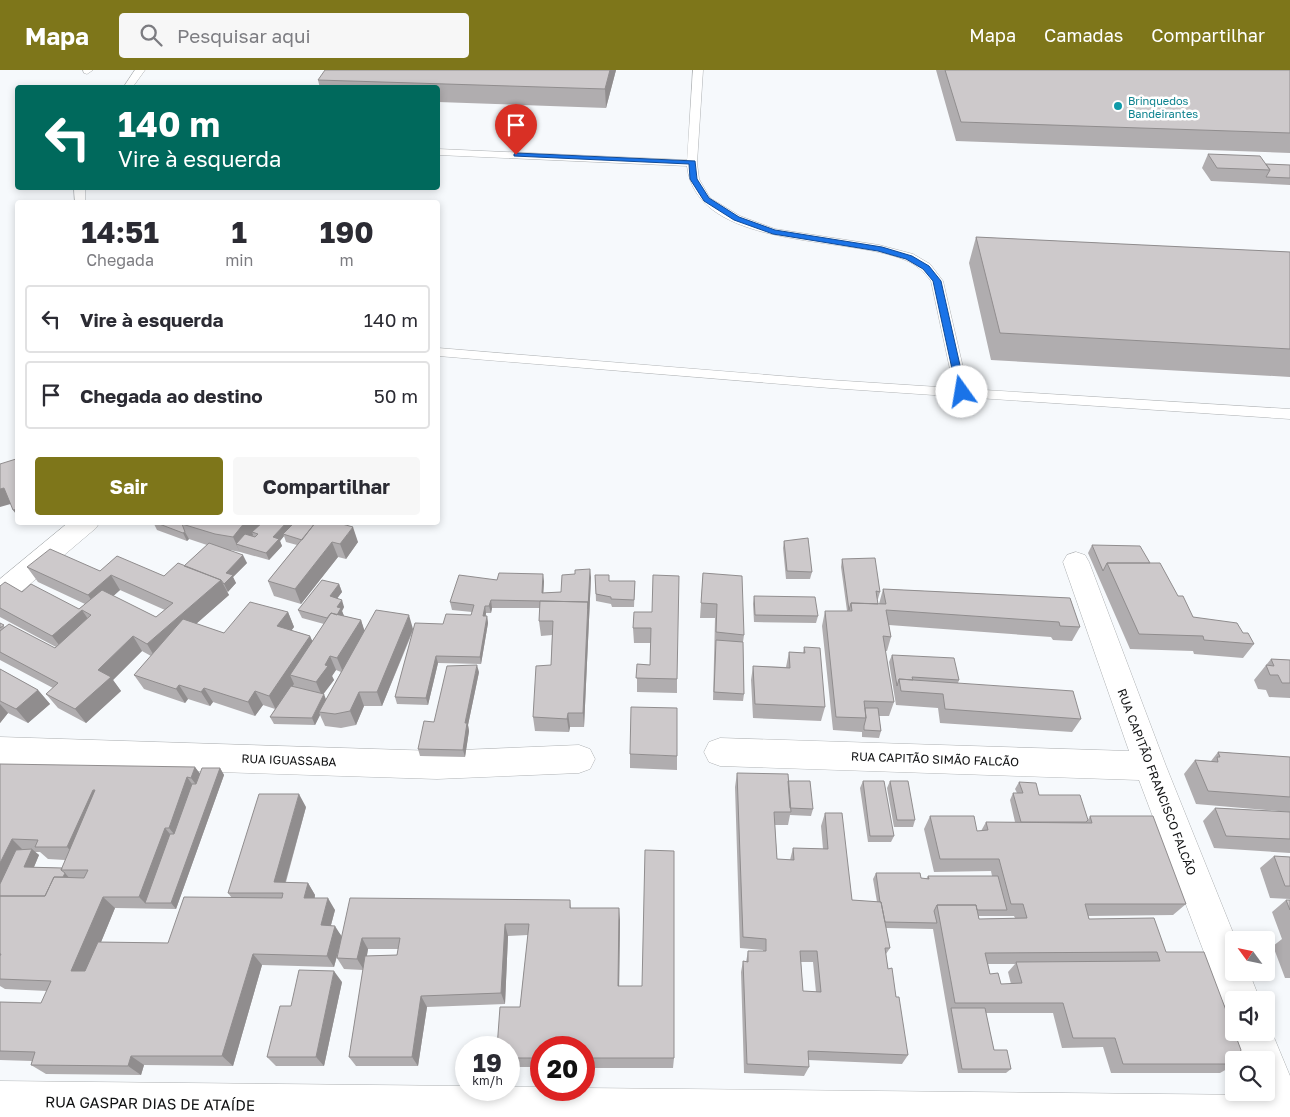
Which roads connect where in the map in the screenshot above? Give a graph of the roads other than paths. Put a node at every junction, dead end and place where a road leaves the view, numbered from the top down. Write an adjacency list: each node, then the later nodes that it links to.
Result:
1 (140, 70): 3 (lane)
2 (698, 70): 5 (lane)
3 (129, 85)
4 (440, 152): 5 (lane)
5 (692, 162): 7 (lane)
6 (440, 352): 7 (lane)
7 (962, 392): 8 (lane)
8 (1290, 414)
9 (83, 525): 11 (street)
10 (1076, 562): 15 (street, RUA CAPITÃO FRANCISCO FALCÃO)
11 (0, 594)
12 (0, 751): 14 (street, RUA IGUASSABA)
13 (720, 752): 15 (street, RUA CAPITÃO SIMÃO FALCÃO)
14 (579, 759)
15 (1150, 766): 16 (street, RUA CAPITÃO FRANCISCO FALCÃO)
16 (1238, 991)
17 (1275, 1087): 20 (street)
18 (0, 1101): 19 (street, RUA GASPAR DIAS DE ATAÍDE)
19 (685, 1113): 20 (street, RUA GASPAR DIAS DE ATAÍDE)
20 (1287, 1116)

